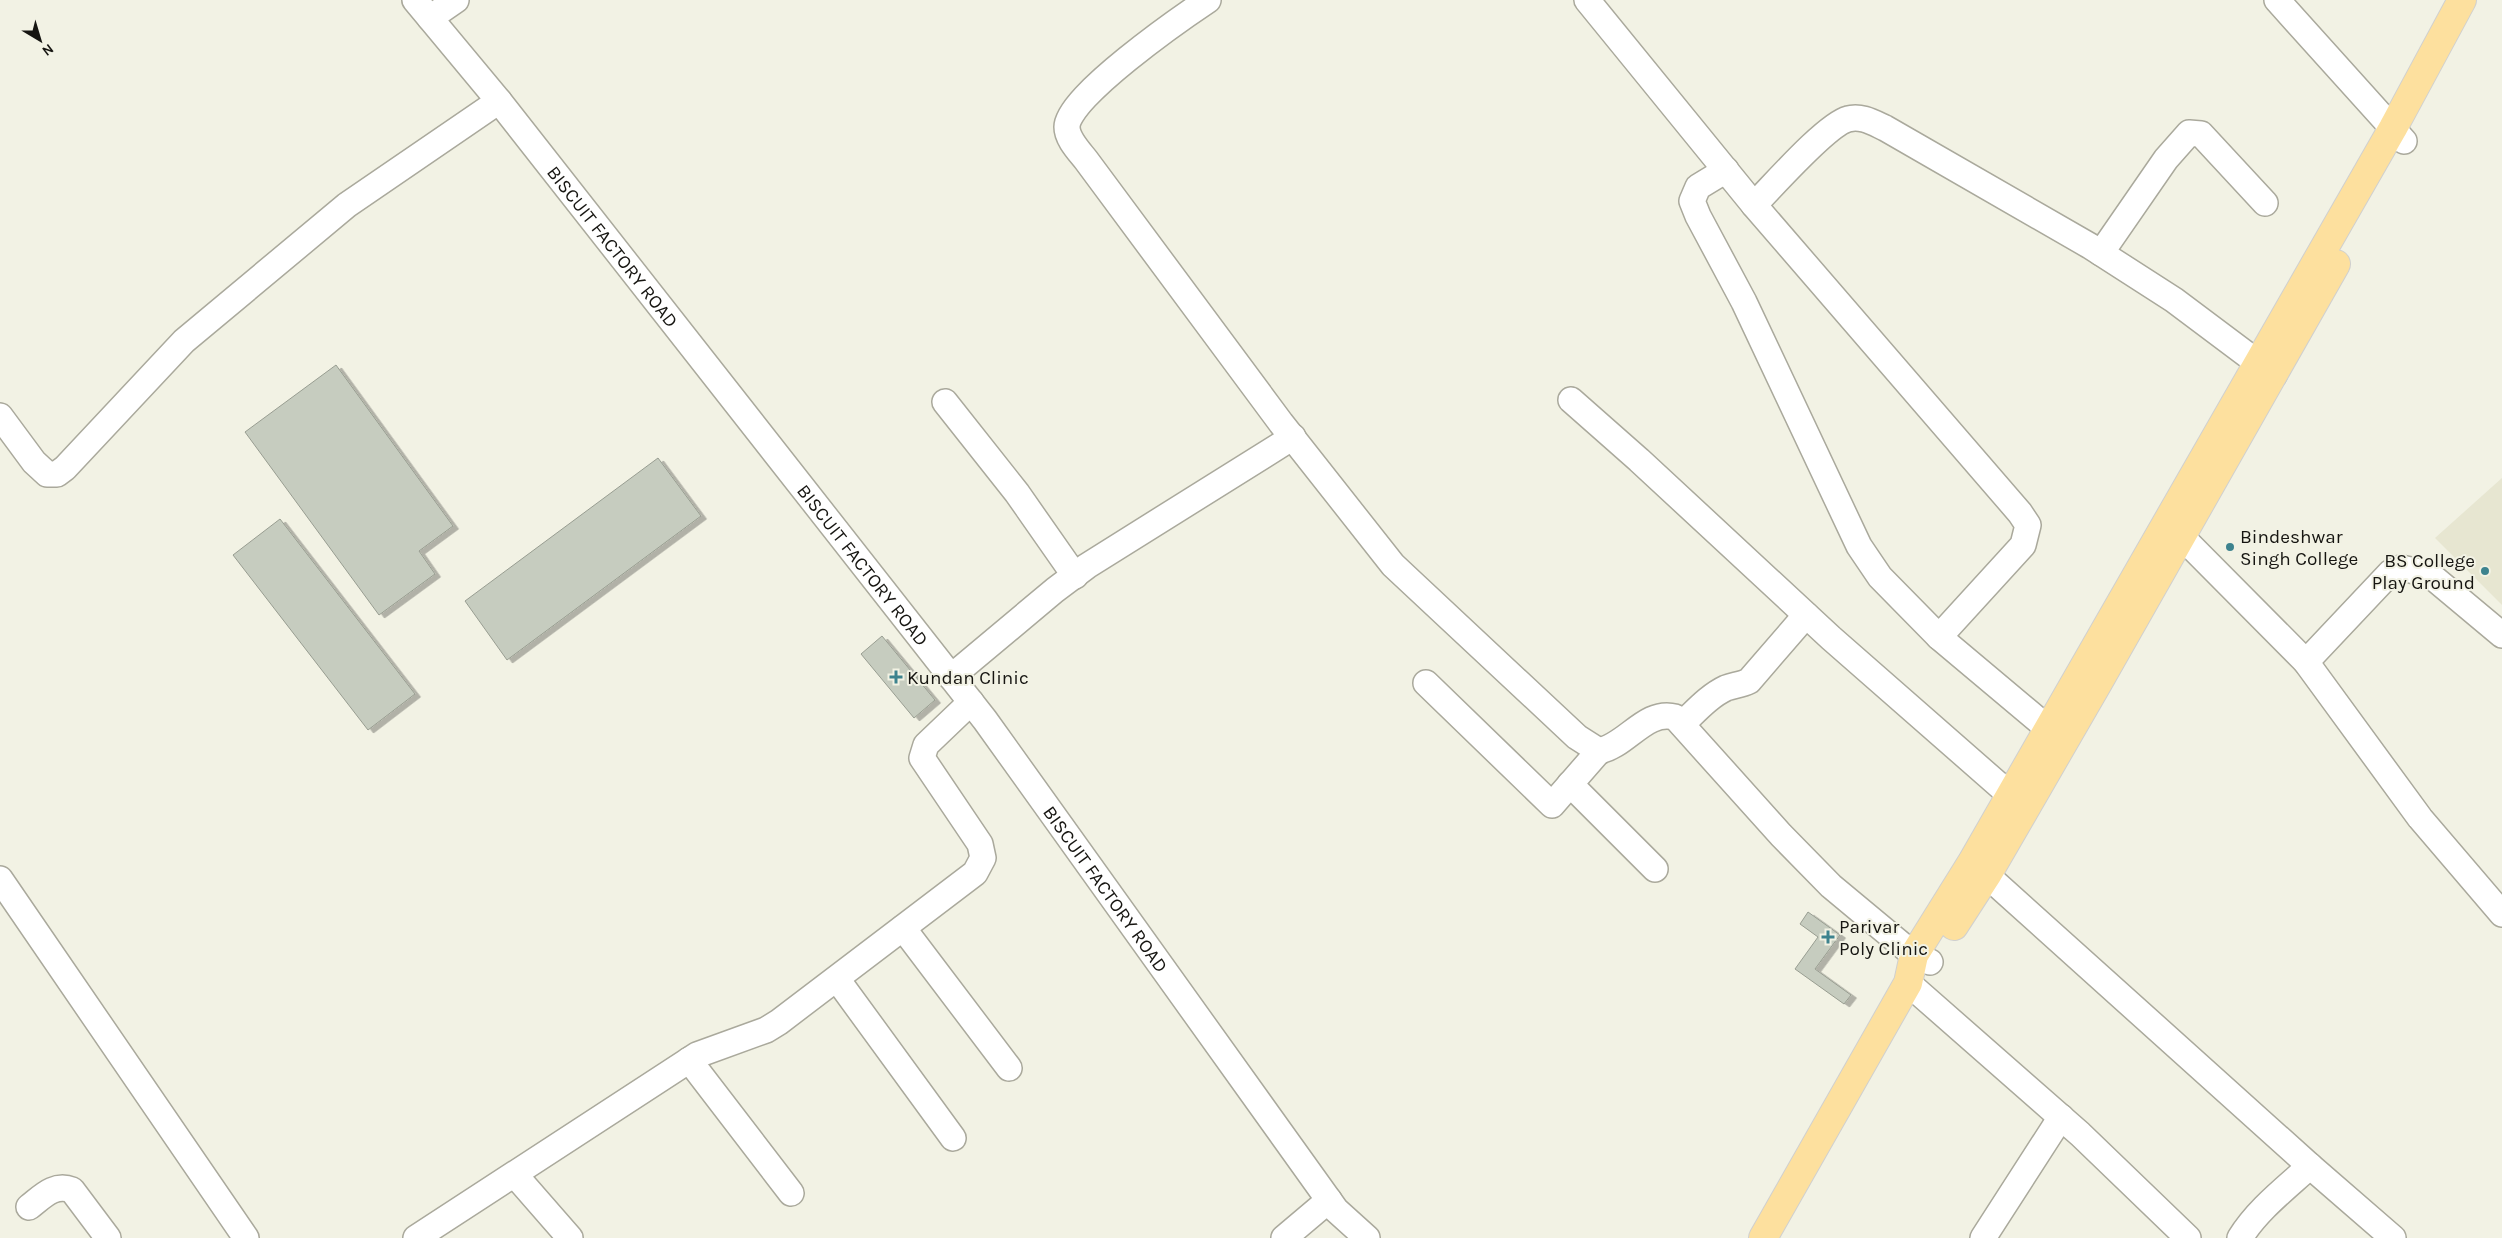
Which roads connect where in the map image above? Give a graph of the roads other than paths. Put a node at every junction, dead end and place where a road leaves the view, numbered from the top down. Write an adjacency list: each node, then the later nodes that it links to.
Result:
1 (456, 0): 7 (street)
2 (1208, 0): 18 (street)
3 (1587, 0): 10 (street)
4 (2277, 0): 9 (street)
5 (2462, 0): 9 (main road)
6 (2482, 0): 9 (main road)
7 (423, 9): 8 (street, BISCUIT FACTORY ROAD)
8 (499, 101): 17 (street); 25 (street, BISCUIT FACTORY ROAD)
9 (2398, 135): 14 (main road)
10 (1726, 170): 12 (street); 23 (street)
11 (2266, 204): 13 (street)
12 (1754, 205): 13 (street); 23 (street)
13 (2101, 253): 14 (street)
14 (2266, 368): 19 (main road)
15 (1571, 400): 21 (street)
16 (945, 402): 20 (street)
17 (1, 418)
18 (1292, 437): 20 (street); 30 (street)
19 (2174, 529): 24 (street); 29 (main road)
20 (1075, 576): 25 (street)
21 (1806, 615): 28 (street); 32 (street)
22 (2502, 635): 24 (street)
23 (1939, 637): 29 (street)
24 (2306, 662): 36 (street)
25 (951, 677): 27 (street, BISCUIT FACTORY ROAD)
26 (1426, 683): 31 (street)
27 (971, 702): 37 (street); 48 (street, BISCUIT FACTORY ROAD)
28 (1682, 724): 30 (street); 38 (street)
29 (2056, 734): 32 (main road)
30 (1599, 751): 31 (street)
31 (1570, 784): 34 (street)
32 (2017, 801): 33 (main road)
33 (1979, 868): 38 (main road); 45 (street)
34 (1654, 869)
35 (0, 879): 51 (street)
36 (2502, 914)
37 (903, 928): 39 (street); 42 (street)
38 (1922, 959): 40 (main road)
39 (837, 979): 41 (street); 44 (street)
40 (1908, 983): 43 (street); 56 (main road)
41 (689, 1060): 46 (street); 47 (street)
42 (1009, 1068)
43 (2061, 1117): 57 (street); 58 (street)
44 (952, 1138)
45 (2310, 1166): 59 (street); 60 (street)
46 (515, 1175): 52 (street); 53 (street)
47 (791, 1193)
48 (1330, 1200): 54 (street); 55 (street, BISCUIT FACTORY ROAD)
49 (29, 1207): 50 (street)
50 (108, 1238)
51 (246, 1238)
52 (416, 1238)
53 (570, 1238)
54 (1284, 1238)
55 (1368, 1238)
56 (1764, 1238)
57 (1983, 1238)
58 (2188, 1238)
59 (2240, 1238)
60 (2394, 1238)

